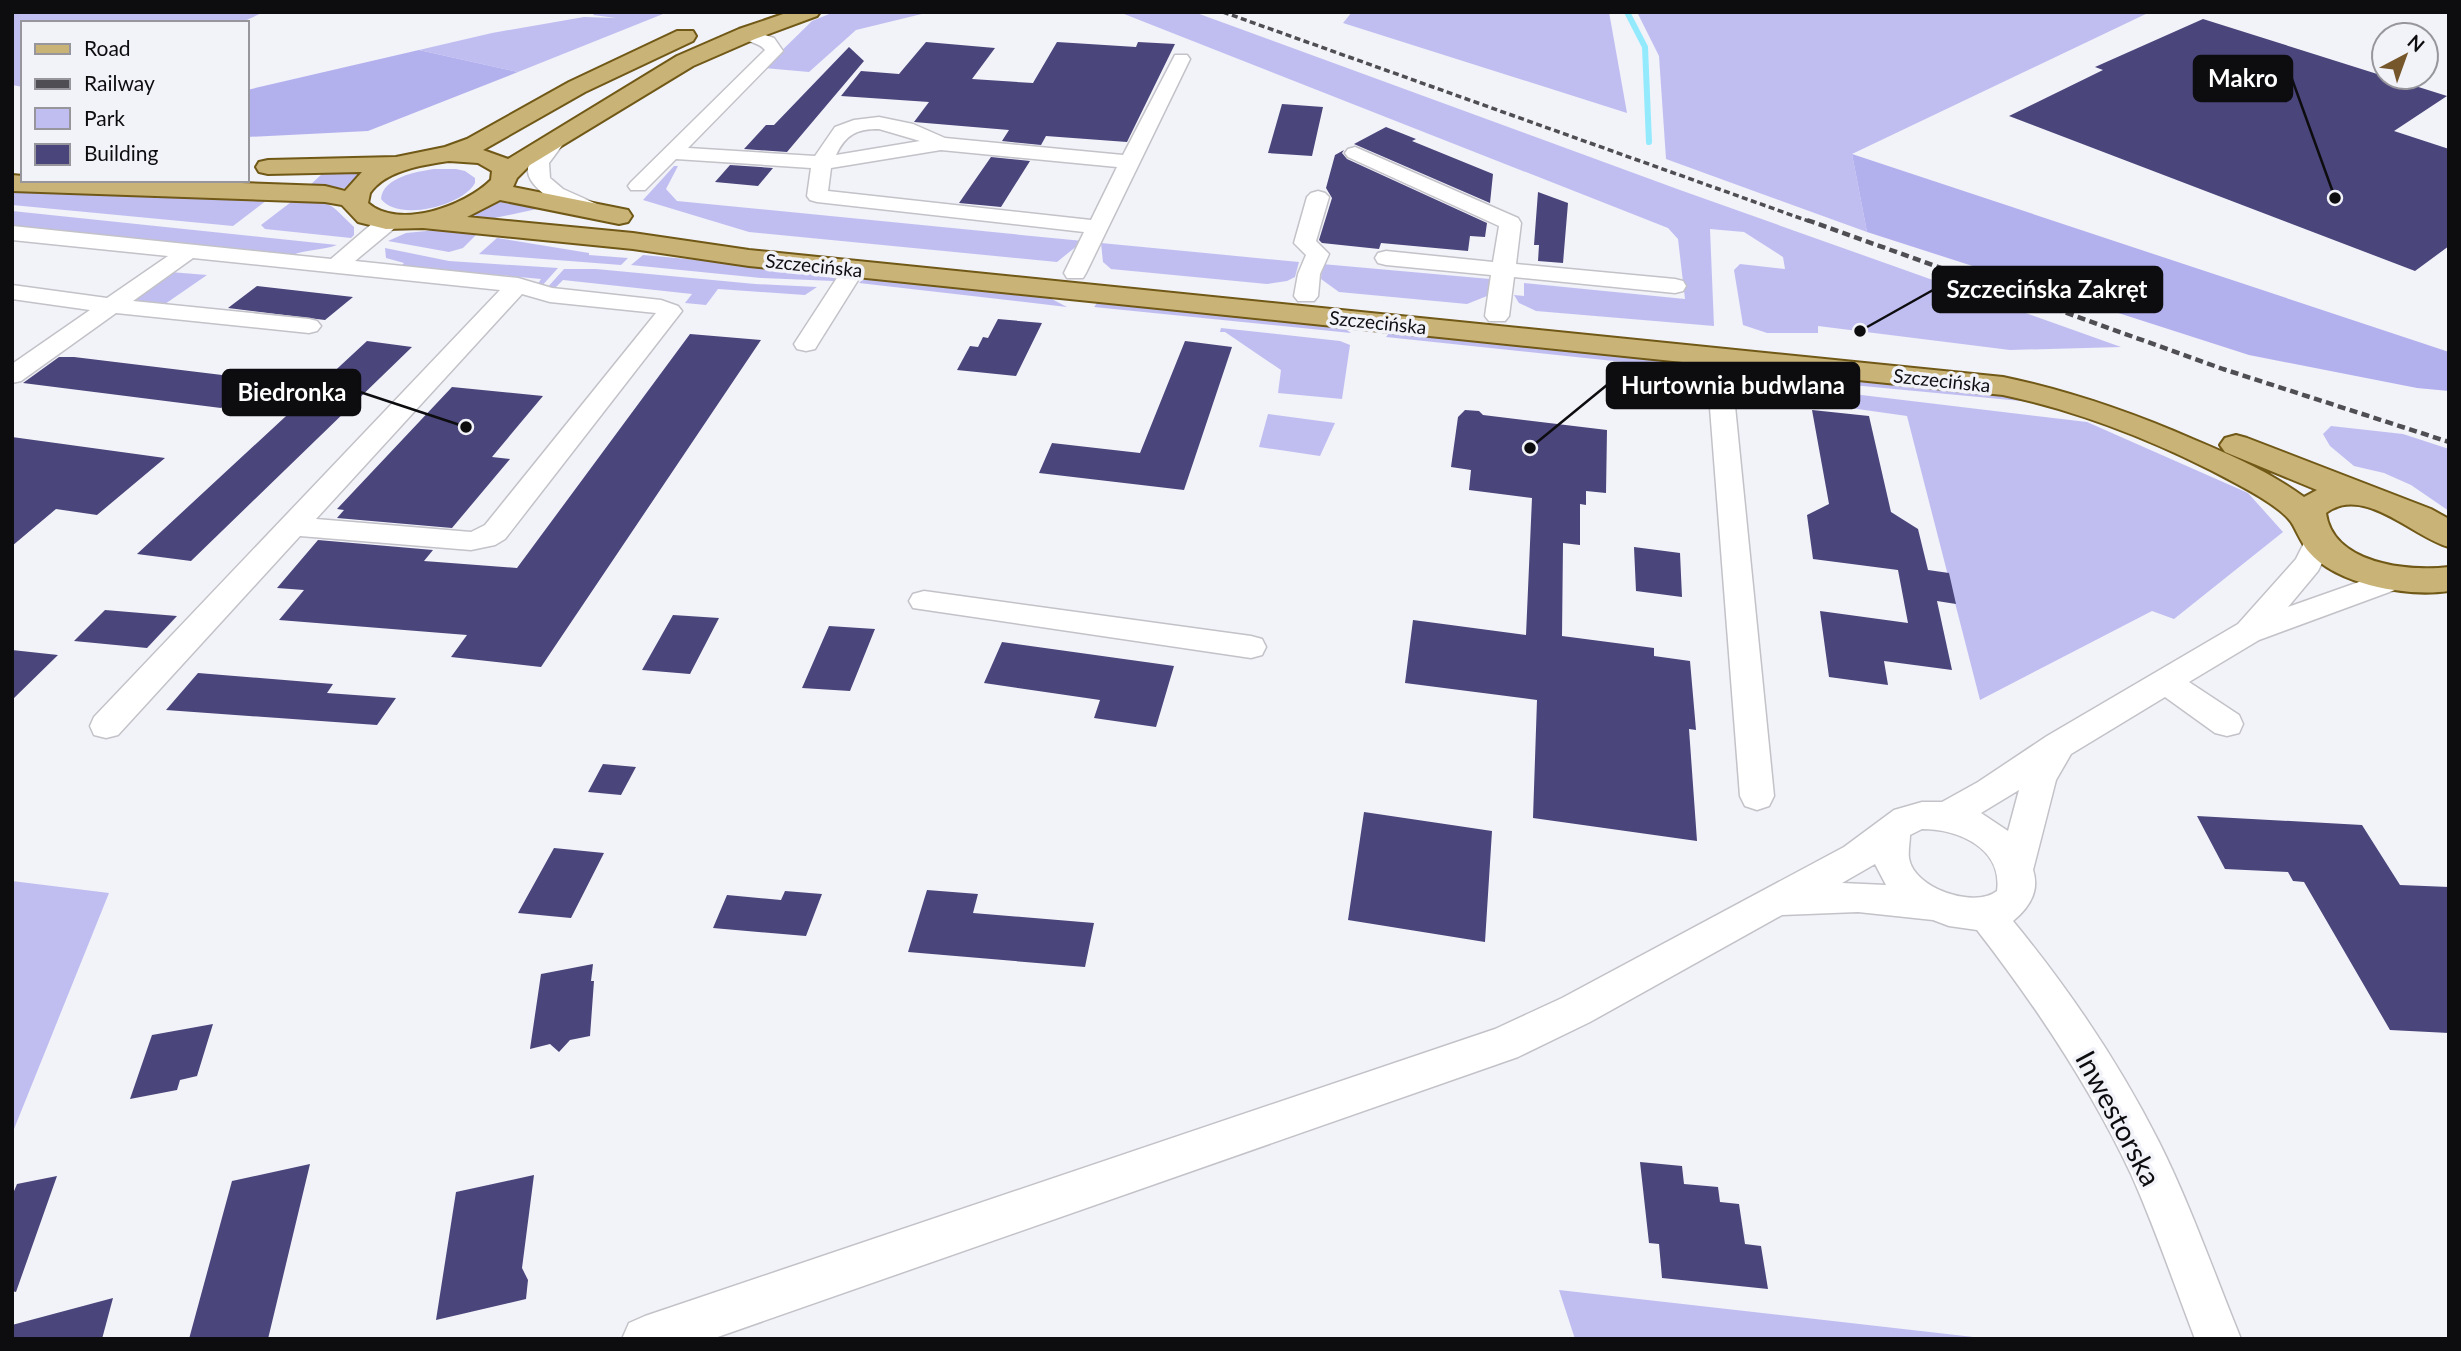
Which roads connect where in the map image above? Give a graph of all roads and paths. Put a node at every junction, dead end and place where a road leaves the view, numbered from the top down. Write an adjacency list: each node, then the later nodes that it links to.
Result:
1 (810, 12): 2 (main road)
2 (742, 21): 5 (main road); 7 (street)
3 (708, 27): 9 (main road)
4 (1181, 59): 10 (street)
5 (556, 140): 14 (main road); 19 (street)
6 (942, 144): 10 (street); 12 (street); 12 (street)
7 (672, 153): 12 (street); 16 (street)
8 (1355, 153): 28 (street)
9 (449, 154): 11 (main road); 14 (main road, Szczecińska)
10 (1132, 162): 22 (street)
11 (402, 163): 13 (main road); 18 (main road)
12 (822, 163): 22 (street)
13 (248, 167)
14 (502, 182): 19 (main road, Szczecińska); 20 (main road)
15 (12, 183): 18 (main road)
16 (638, 186)
17 (1318, 197): 33 (street)
18 (354, 200): 21 (main road)
19 (593, 211): 29 (main road, Szczecińska)
20 (421, 220): 21 (main road); 27 (main road, Szczecińska)
21 (389, 221): 26 (street)
22 (1097, 227): 29 (street)
23 (12, 233): 24 (street)
24 (189, 251): 26 (street); 34 (street)
25 (1386, 258): 28 (street)
26 (336, 265): 30 (street)
27 (854, 269): 37 (street); 38 (main road, Szczecińska)
28 (1502, 269): 31 (street); 35 (street)
29 (1075, 273): 33 (main road, Szczecińska)
30 (518, 285): 41 (street); 41 (street)
31 (1675, 286)
32 (12, 292): 34 (street)
33 (1306, 296): 35 (main road, Szczecińska)
34 (111, 305): 36 (street); 39 (street)
35 (1497, 316): 40 (main road, Szczecińska)
36 (309, 326)
37 (806, 344)
38 (1718, 356): 42 (main road, Szczecińska); 52 (street)
39 (12, 376)
40 (2366, 497): 42 (main road); 43 (main road)
41 (292, 526): 50 (street)
42 (2313, 529): 44 (main road, Szczecińska); 46 (street)
43 (2449, 536)
44 (2428, 583): 46 (street)
45 (924, 601): 47 (street)
46 (2248, 632): 48 (street)
47 (1251, 647)
48 (2165, 681): 49 (street); 51 (street)
49 (2227, 724)
50 (106, 726)
51 (2059, 745): 53 (street); 55 (street)
52 (1757, 796)
53 (1945, 817): 54 (street); 55 (street)
54 (1893, 831): 56 (street); 57 (street)
55 (2016, 868): 58 (street)
56 (1773, 902): 57 (street); 59 (street)
57 (1937, 906): 58 (street)
58 (1987, 915): 61 (street, Inwestorska)
59 (728, 1325): 60 (street)
60 (645, 1339)
61 (2218, 1339)

